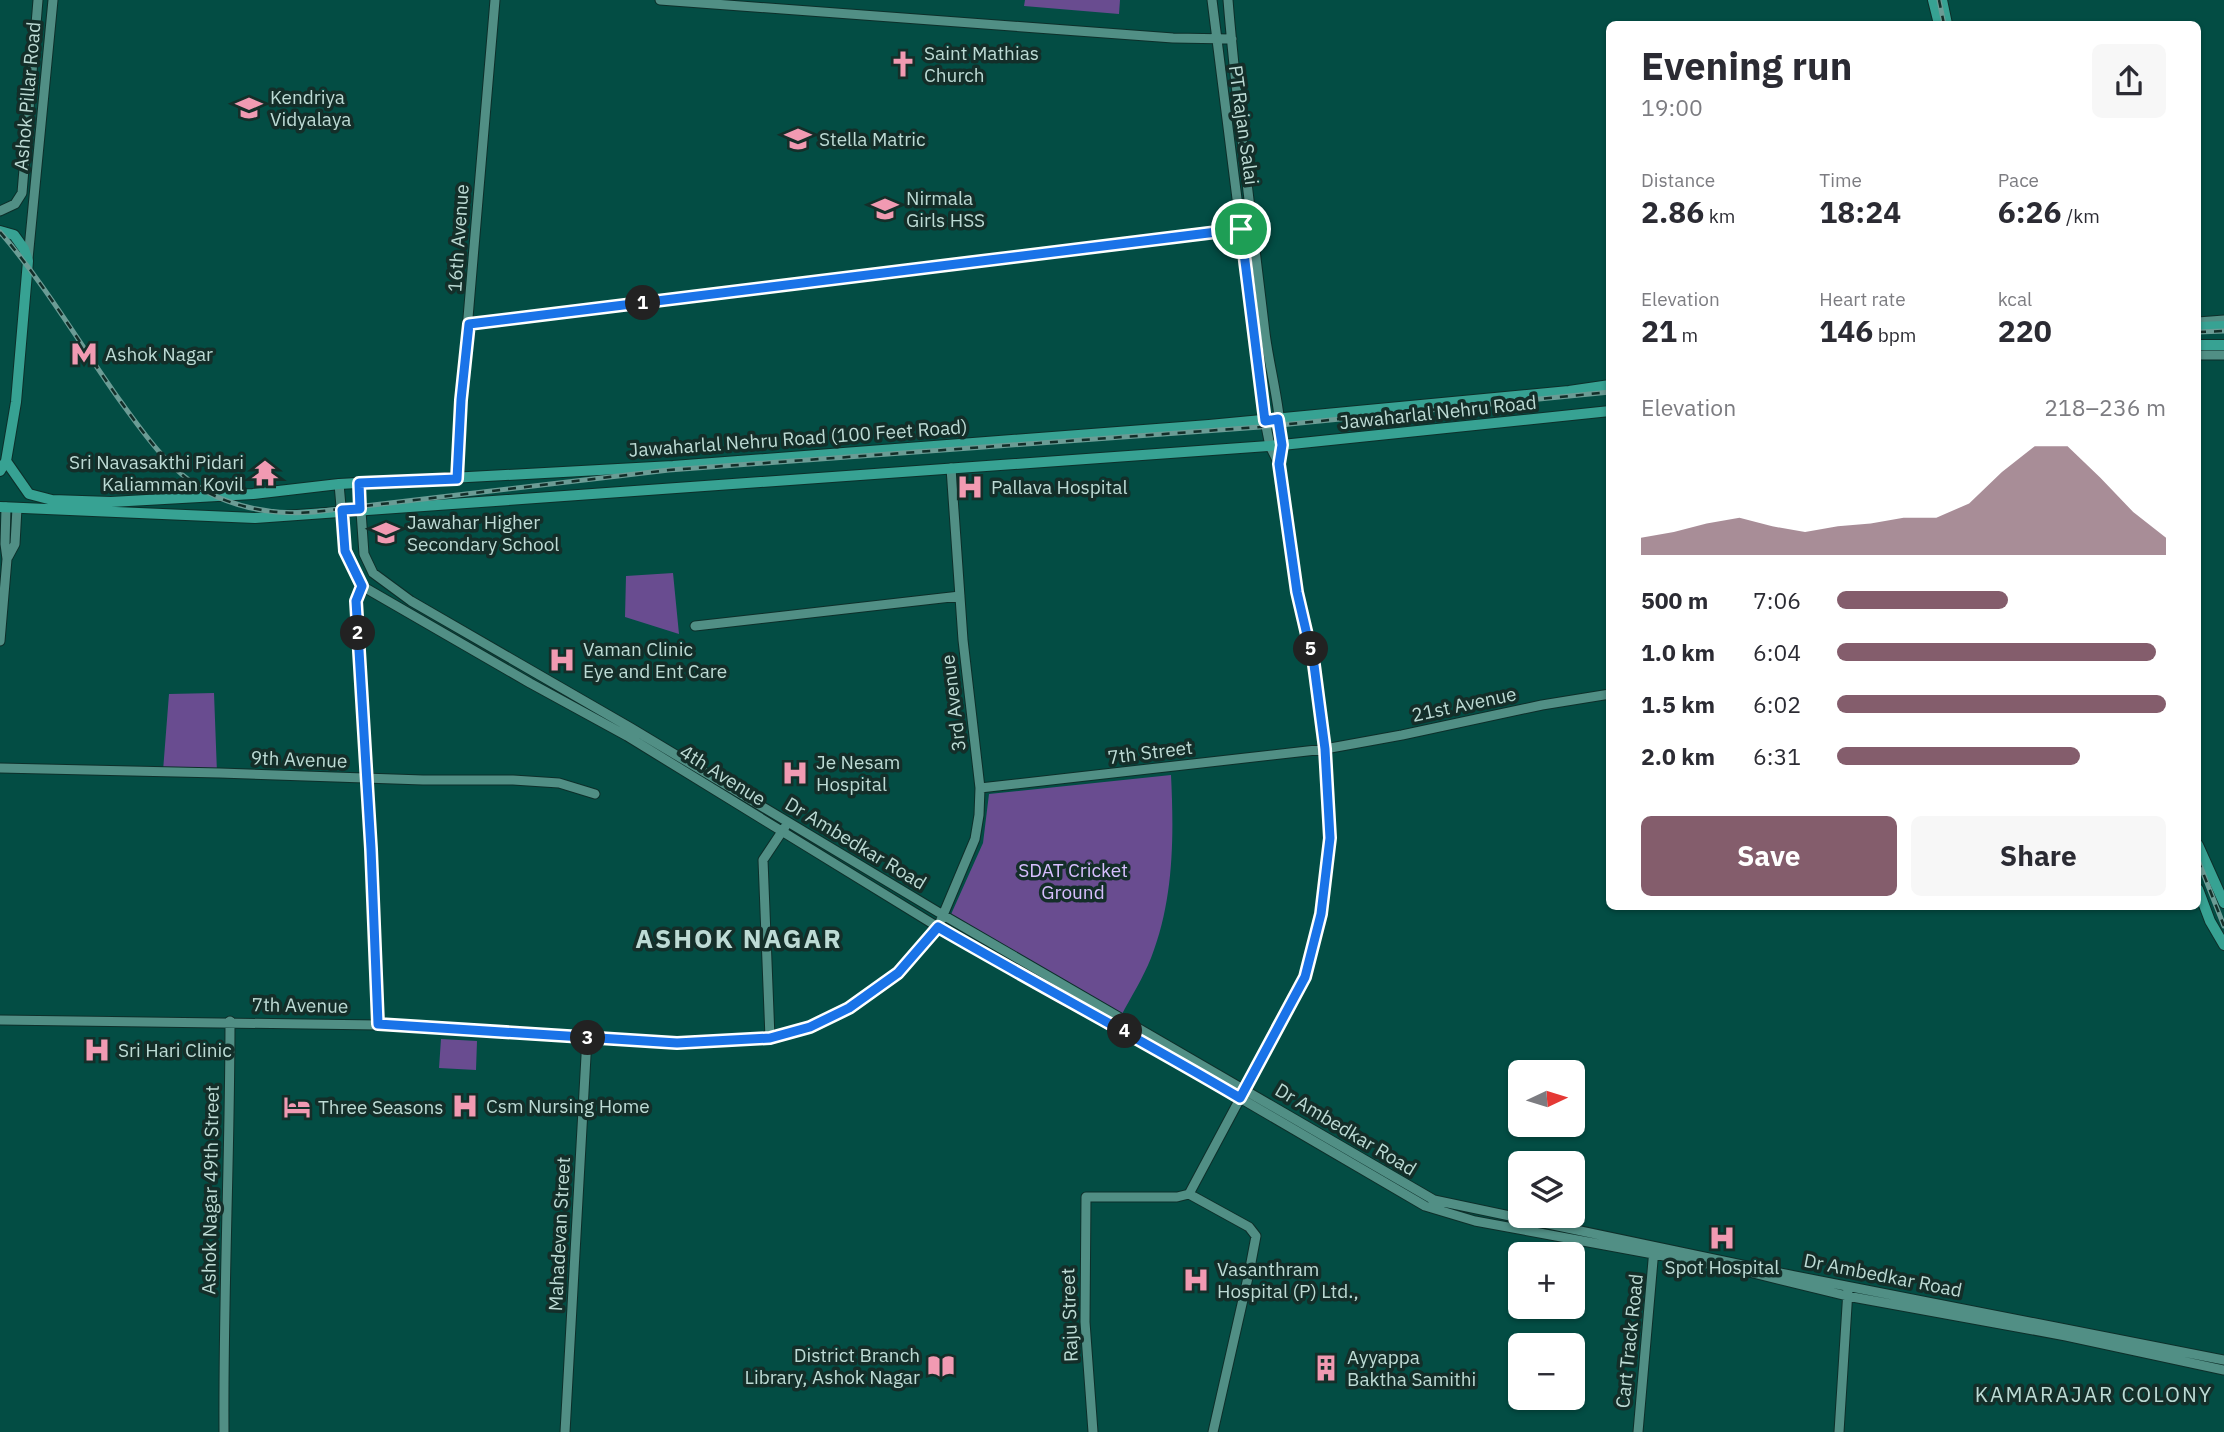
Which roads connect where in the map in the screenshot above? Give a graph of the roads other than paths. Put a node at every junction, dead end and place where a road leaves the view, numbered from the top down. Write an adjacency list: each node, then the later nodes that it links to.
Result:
1 (38, 0): 13 (main road, Ashok Pillar Road)
2 (53, 0): 14 (main road, Ashok Pillar Road)
3 (495, 0): 20 (main road, 16th Avenue)
4 (660, 0): 11 (main road)
5 (1212, 0): 11 (main road, PT Rajan Salai)
6 (1228, 0): 12 (main road)
7 (1933, 0): 9 (main road)
8 (1942, 0): 10 (main road)
9 (1938, 21)
10 (1946, 21)
11 (1215, 39): 12 (main road); 16 (main road, PT Rajan Salai)
12 (1232, 39): 30 (main road)
13 (29, 105): 14 (main road); 15 (main road, Ashok Pillar Road)
14 (43, 107): 18 (main road, Ashok Pillar Road)
15 (0, 211)
16 (1241, 229): 20 (main road); 31 (main road, PT Rajan Salai)
17 (0, 231): 18 (main road)
18 (28, 261): 34 (main road)
19 (2224, 320): 21 (main road)
20 (469, 324): 38 (main road, 16th Avenue)
21 (2201, 324)
22 (2201, 324): 23 (main road)
23 (2224, 326)
24 (2201, 345): 25 (main road)
25 (2224, 345)
26 (2201, 355): 27 (main road)
27 (2224, 355)
28 (1606, 386): 30 (main road, Jawaharlal Nehru Road (100 Feet Road))
29 (1606, 411): 32 (main road, Jawaharlal Nehru Road)
30 (1278, 419): 31 (main road, Jawaharlal Nehru Road (100 Feet Road)); 32 (main road)
31 (1265, 421): 33 (main road, PT Rajan Salai); 38 (main road, Jawaharlal Nehru Road (100 Feet Road))
32 (1282, 445): 33 (main road, Jawaharlal Nehru Road); 35 (main road)
33 (1270, 446): 35 (main road, PT Rajan Salai); 36 (main road, Jawaharlal Nehru Road (100 Feet Road))
34 (6, 461): 37 (main road); 40 (main road, Jawaharlal Nehru Road (100 Feet Road))
35 (1279, 464): 49 (main road)
36 (951, 468): 42 (main road, Jawaharlal Nehru Road (100 Feet Road)); 45 (main road, 3rd Avenue)
37 (0, 471)
38 (457, 479): 39 (main road, Jawaharlal Nehru Road (100 Feet Road))
39 (359, 483): 40 (main road, Jawaharlal Nehru Road (100 Feet Road)); 42 (main road, Dr Ambedkar Road)
40 (339, 484): 43 (main road)
41 (8, 507): 43 (main road, Jawaharlal Nehru Road (100 Feet Road)); 47 (main road)
42 (360, 509): 43 (main road, Jawaharlal Nehru Road (100 Feet Road)); 54 (main road, Dr Ambedkar Road)
43 (342, 510): 44 (main road)
44 (362, 586): 51 (main road); 55 (main road, 4th Avenue)
45 (960, 596): 46 (main road); 52 (main road, 3rd Avenue)
46 (695, 626)
47 (0, 641)
48 (1606, 695): 49 (main road, 21st Avenue)
49 (1325, 749): 52 (main road, 7th Street); 68 (main road)
50 (0, 768): 51 (main road, 9th Avenue)
51 (366, 779): 53 (main road, 9th Avenue); 65 (main road)
52 (980, 789): 60 (main road, 3rd Avenue)
53 (595, 794)
54 (789, 822): 55 (main road); 60 (main road, Dr Ambedkar Road)
55 (782, 831): 61 (main road, 4th Avenue); 67 (main road)
56 (2201, 852): 58 (main road)
57 (2201, 897): 59 (main road)
58 (2223, 900): 59 (main road)
59 (2203, 902): 62 (main road)
60 (943, 915): 61 (main road, 3rd Avenue); 68 (main road, Dr Ambedkar Road)
61 (938, 927): 67 (main road, 7th Avenue); 68 (main road, 4th Avenue)
62 (2224, 945)
63 (0, 1020): 64 (main road, 7th Avenue)
64 (230, 1021): 65 (main road, 7th Avenue); 75 (main road, Ashok Nagar 49th Street)
65 (378, 1024): 66 (main road, 7th Avenue)
66 (587, 1038): 67 (main road, 7th Avenue); 76 (main road, Mahadevan Street)
67 (770, 1038)
68 (1242, 1093): 69 (main road); 70 (main road, Dr Ambedkar Road)
69 (1189, 1194): 77 (main road, Raju Street); 78 (main road)
70 (1654, 1249): 71 (main road, Dr Ambedkar Road); 72 (main road, Dr Ambedkar Road); 79 (main road, Cart Track Road)
71 (1848, 1286): 72 (main road); 73 (main road, Dr Ambedkar Road)
72 (1847, 1296): 74 (main road, Dr Ambedkar Road); 80 (main road)
73 (2224, 1360)
74 (2224, 1370)
75 (224, 1432)
76 (565, 1432)
77 (1093, 1432)
78 (1213, 1432)
79 (1638, 1432)
80 (1839, 1432)

